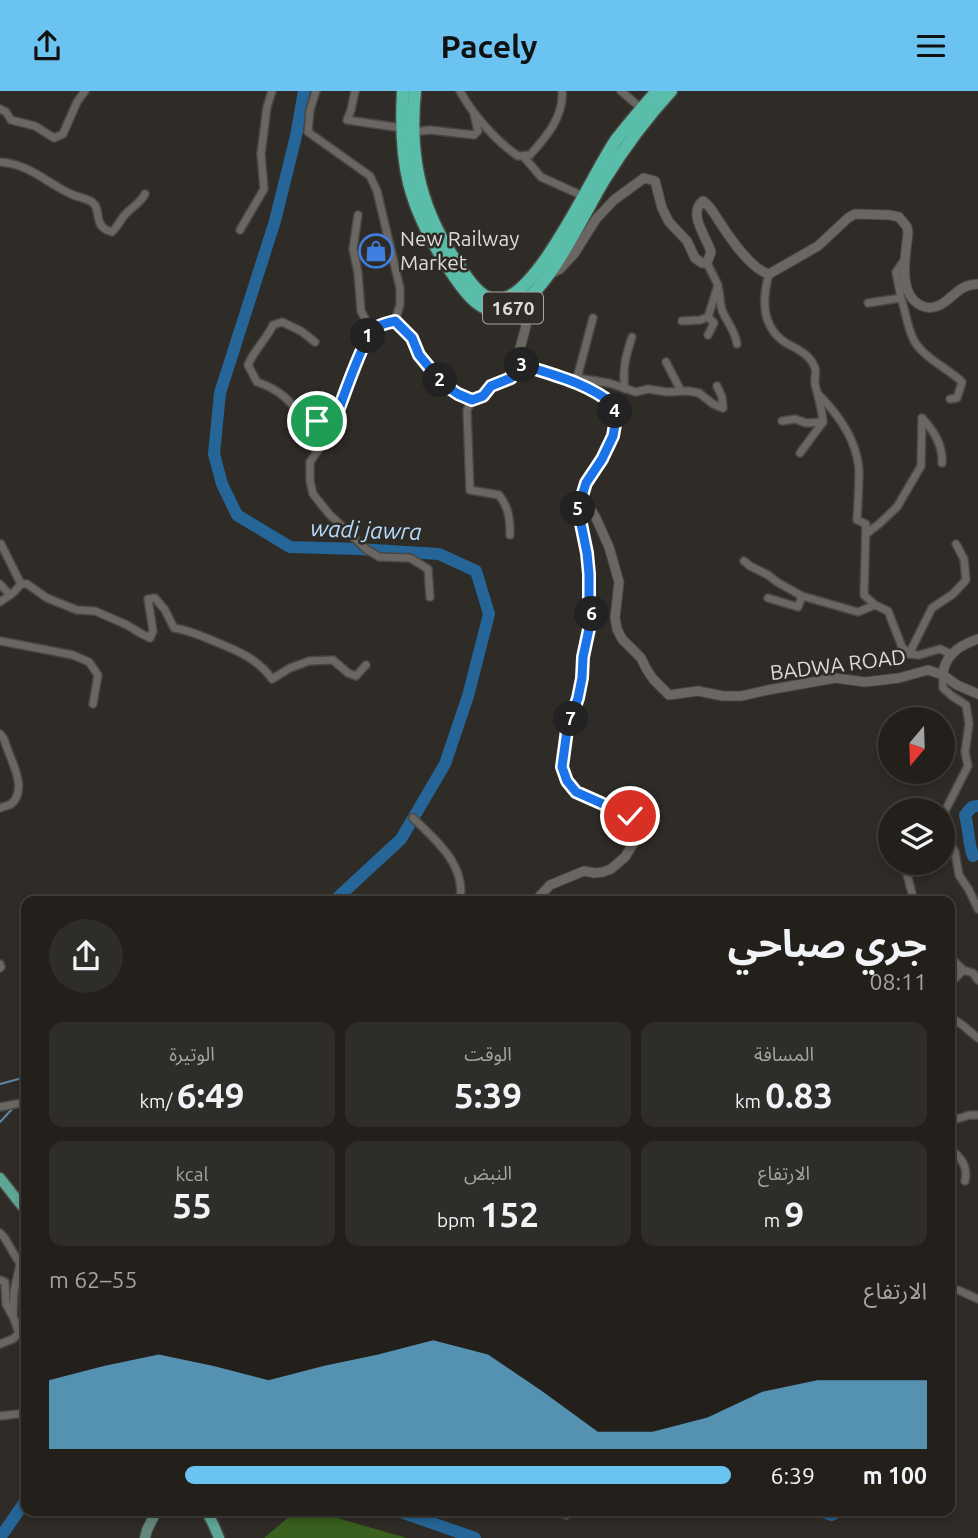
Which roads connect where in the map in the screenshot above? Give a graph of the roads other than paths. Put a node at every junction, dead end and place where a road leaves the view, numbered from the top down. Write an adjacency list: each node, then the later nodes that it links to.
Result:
1 (85, 91): 12 (street)
2 (272, 91): 21 (street)
3 (316, 91): 34 (street)
4 (355, 91): 15 (street)
5 (403, 91): 15 (highway, 1670)
6 (415, 91): 15 (highway, 1670)
7 (460, 91): 14 (street)
8 (562, 91): 16 (street)
9 (621, 91): 13 (street)
10 (657, 91): 13 (highway, 1670)
11 (671, 91): 25 (highway, 1670)
12 (0, 109)
13 (642, 109): 19 (highway, 1670)
14 (474, 111): 15 (street); 16 (street)
15 (407, 130): 29 (highway, 1670)
16 (523, 156): 19 (street)
17 (0, 162): 18 (street)
18 (145, 194)
19 (583, 196): 29 (highway, 1670)
20 (358, 215): 35 (street)
21 (240, 230)
22 (905, 259): 24 (street); 26 (street); 28 (street)
23 (707, 263): 24 (street); 25 (street); 27 (street)
24 (769, 274): 46 (street)
25 (549, 275): 29 (highway, 1670)
26 (978, 284)
27 (718, 285): 31 (street); 39 (street)
28 (901, 298): 30 (street); 47 (street)
29 (510, 303): 41 (street)
30 (867, 303)
31 (708, 317): 33 (street); 36 (street)
32 (593, 318): 42 (street)
33 (682, 320)
34 (395, 321): 35 (street); 48 (street)
35 (371, 330): 49 (street)
36 (708, 335)
37 (632, 337): 44 (street)
38 (314, 342): 49 (street)
39 (737, 344)
40 (666, 362): 45 (street)
41 (516, 363): 42 (street); 48 (street)
42 (576, 381): 44 (street); 54 (street)
43 (717, 387): 45 (street)
44 (625, 389): 45 (street)
45 (681, 391)
46 (818, 394): 51 (street); 55 (street)
47 (950, 399)
48 (472, 400): 56 (street)
49 (336, 417): 64 (street)
50 (782, 421): 51 (street)
51 (823, 422): 52 (street)
52 (800, 453)
53 (942, 463): 55 (street)
54 (582, 496): 73 (street, BADWA ROAD); 83 (street)
55 (866, 534): 67 (street)
56 (510, 535)
57 (1, 544): 61 (street)
58 (957, 544): 70 (street)
59 (744, 561): 63 (street)
60 (0, 584): 62 (street)
61 (21, 585): 62 (street); 72 (street)
62 (10, 595): 66 (street)
63 (802, 596): 65 (street); 67 (street)
64 (430, 597)
65 (768, 598)
66 (0, 602)
67 (875, 605): 70 (street)
68 (978, 639): 71 (street)
69 (0, 641): 75 (street)
70 (909, 655): 71 (street)
71 (951, 655): 73 (street)
72 (366, 664)
73 (943, 675): 74 (street, BADWA ROAD); 77 (street)
74 (978, 694)
75 (93, 704)
76 (0, 734): 78 (street)
77 (952, 798)
78 (0, 808)
79 (413, 818): 82 (street)
80 (955, 852): 85 (street)
81 (907, 875): 84 (street)
82 (461, 896)
83 (540, 896)
84 (913, 896)
85 (978, 909)
86 (955, 962): 87 (street)
87 (963, 970): 88 (street); 89 (street)
88 (955, 979)
89 (978, 980)
90 (955, 1021): 91 (street)
91 (978, 1038)
92 (21, 1103): 93 (street)
93 (0, 1107)
94 (978, 1115): 95 (street)
95 (955, 1120)
96 (955, 1153): 98 (street)
97 (0, 1178): 99 (main road)
98 (965, 1181)
99 (21, 1205)
100 (0, 1233): 104 (street)
101 (0, 1280): 104 (street)
102 (955, 1291): 103 (street)
103 (978, 1299)
104 (13, 1316): 105 (street)
105 (21, 1329)
106 (21, 1333): 107 (street)
107 (0, 1344)
108 (21, 1414): 109 (street)
109 (0, 1416)
110 (153, 1516): 112 (main road)
111 (209, 1516): 113 (main road)
112 (145, 1538)
113 (219, 1538)

